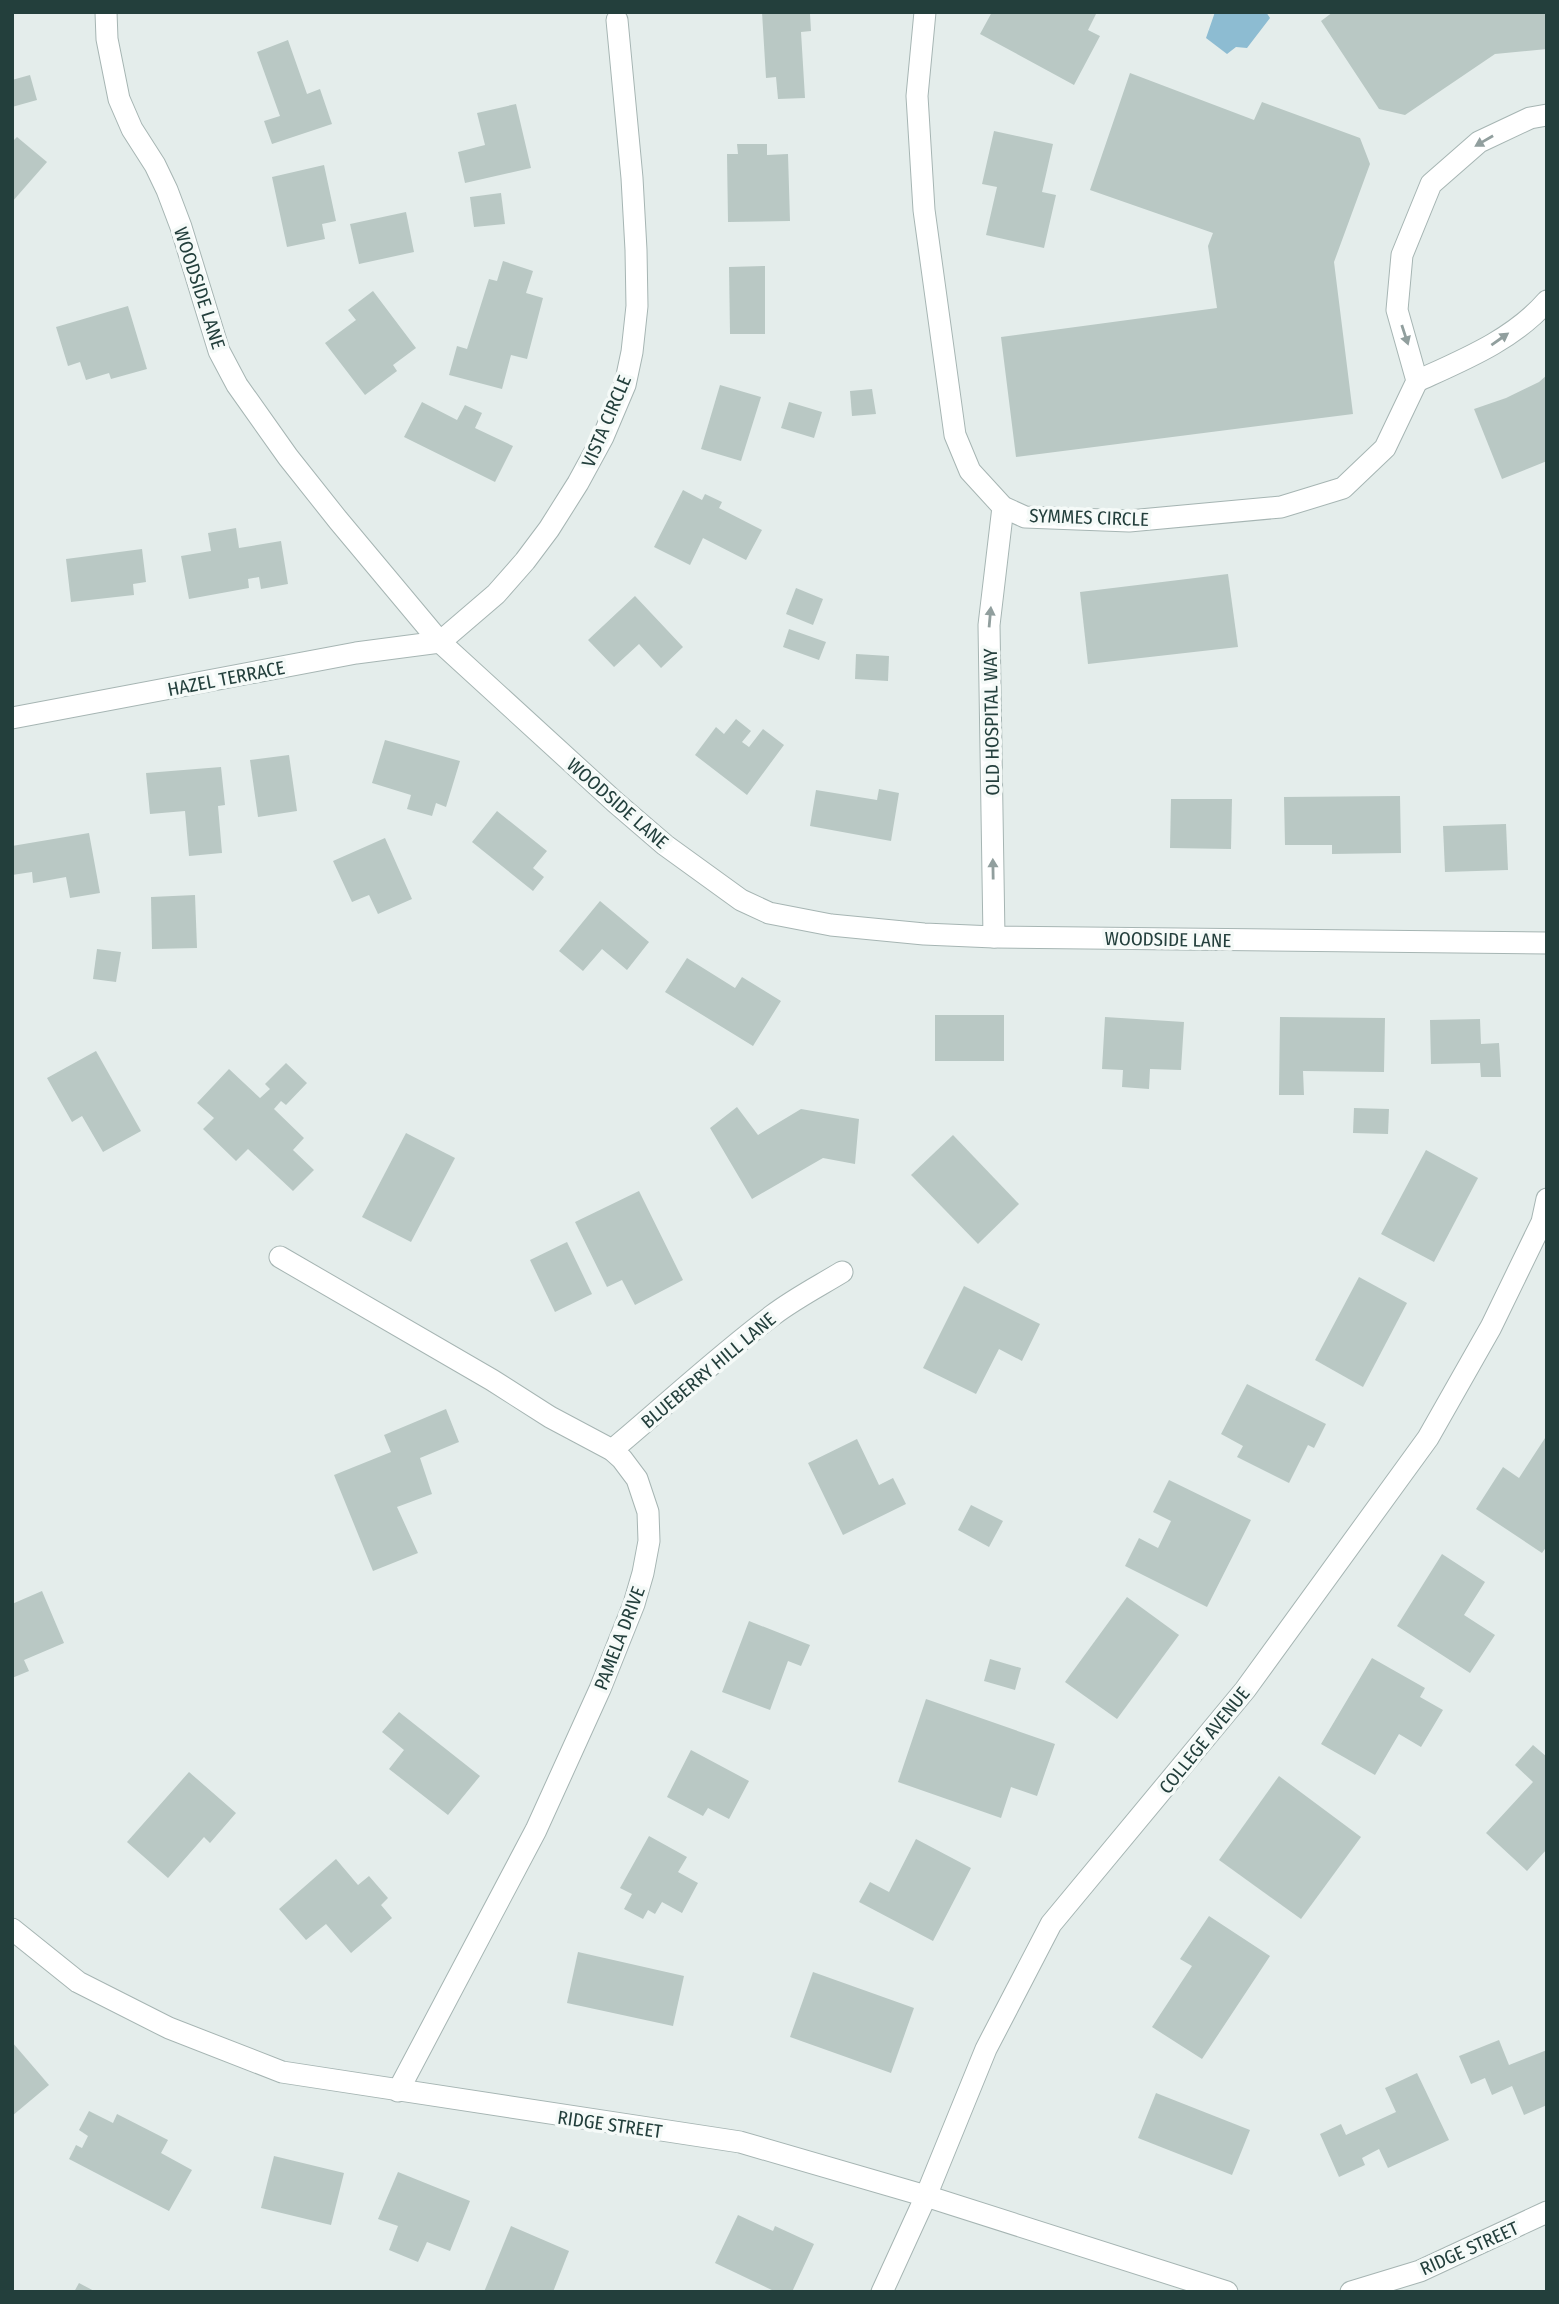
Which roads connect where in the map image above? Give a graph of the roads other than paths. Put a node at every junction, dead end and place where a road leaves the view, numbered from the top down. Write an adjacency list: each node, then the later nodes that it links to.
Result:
1 (106, 12): 8 (street, WOODSIDE LANE)
2 (925, 12): 7 (street, SYMMES CIRCLE)
3 (617, 20): 8 (street, VISTA CIRCLE)
4 (1547, 115): 6 (street, one-way to 6)
5 (1547, 301): 6 (street, one-way to 5)
6 (1417, 380): 7 (street, SYMMES CIRCLE)
7 (1003, 507): 10 (street, OLD HOSPITAL WAY, one-way to 7)
8 (440, 642): 9 (street, HAZEL TERRACE); 10 (street, WOODSIDE LANE)
9 (12, 718)
10 (995, 937): 11 (street, WOODSIDE LANE)
11 (1547, 943)
12 (1547, 1199): 18 (street, COLLEGE AVENUE)
13 (280, 1257): 15 (street, PAMELA DRIVE)
14 (842, 1272): 15 (street, BLUEBERRY HILL LANE)
15 (612, 1450): 17 (street, PAMELA DRIVE)
16 (12, 1929): 17 (street, RIDGE STREET)
17 (398, 2091): 18 (street, RIDGE STREET)
18 (926, 2196): 21 (street, COLLEGE AVENUE); 22 (street, RIDGE STREET)
19 (1547, 2212): 20 (street, RIDGE STREET)
20 (1420, 2281): 23 (street, RIDGE STREET)
21 (882, 2292)
22 (1227, 2292)
23 (1351, 2292)

